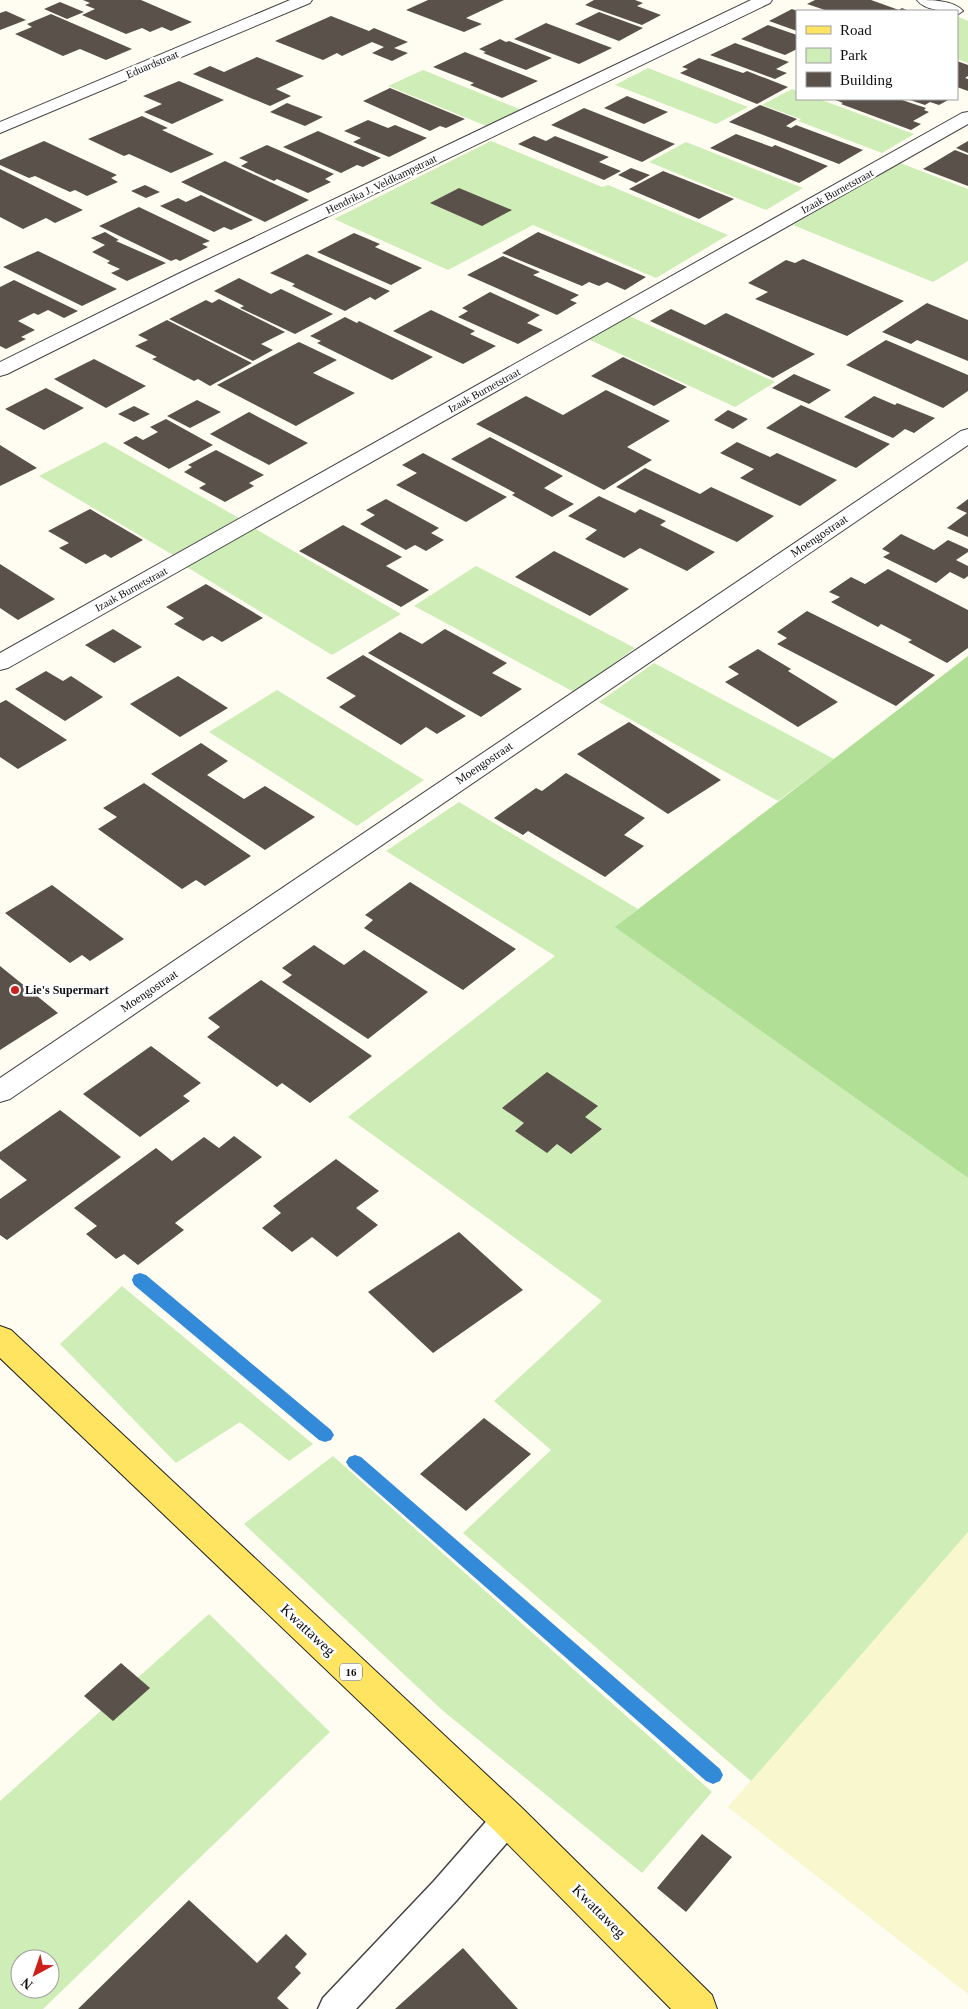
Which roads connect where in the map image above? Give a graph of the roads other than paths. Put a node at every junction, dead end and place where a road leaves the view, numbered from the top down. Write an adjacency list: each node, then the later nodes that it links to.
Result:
1 (304, 0): 6 (street, Eduardstraat)
2 (764, 0): 7 (street, Hendrika J. Veldkampstraat)
3 (925, 0): 4 (street)
4 (951, 10)
5 (968, 117): 9 (street, Izaak Burnetstraat)
6 (0, 128)
7 (0, 370)
8 (968, 435): 10 (street, Moengostraat)
9 (0, 663)
10 (0, 1092)
11 (0, 1339): 12 (main road, Kwattaweg / 16)
12 (508, 1819): 13 (lane); 14 (main road, Kwattaweg / 16)
13 (334, 2009)
14 (698, 2009)

